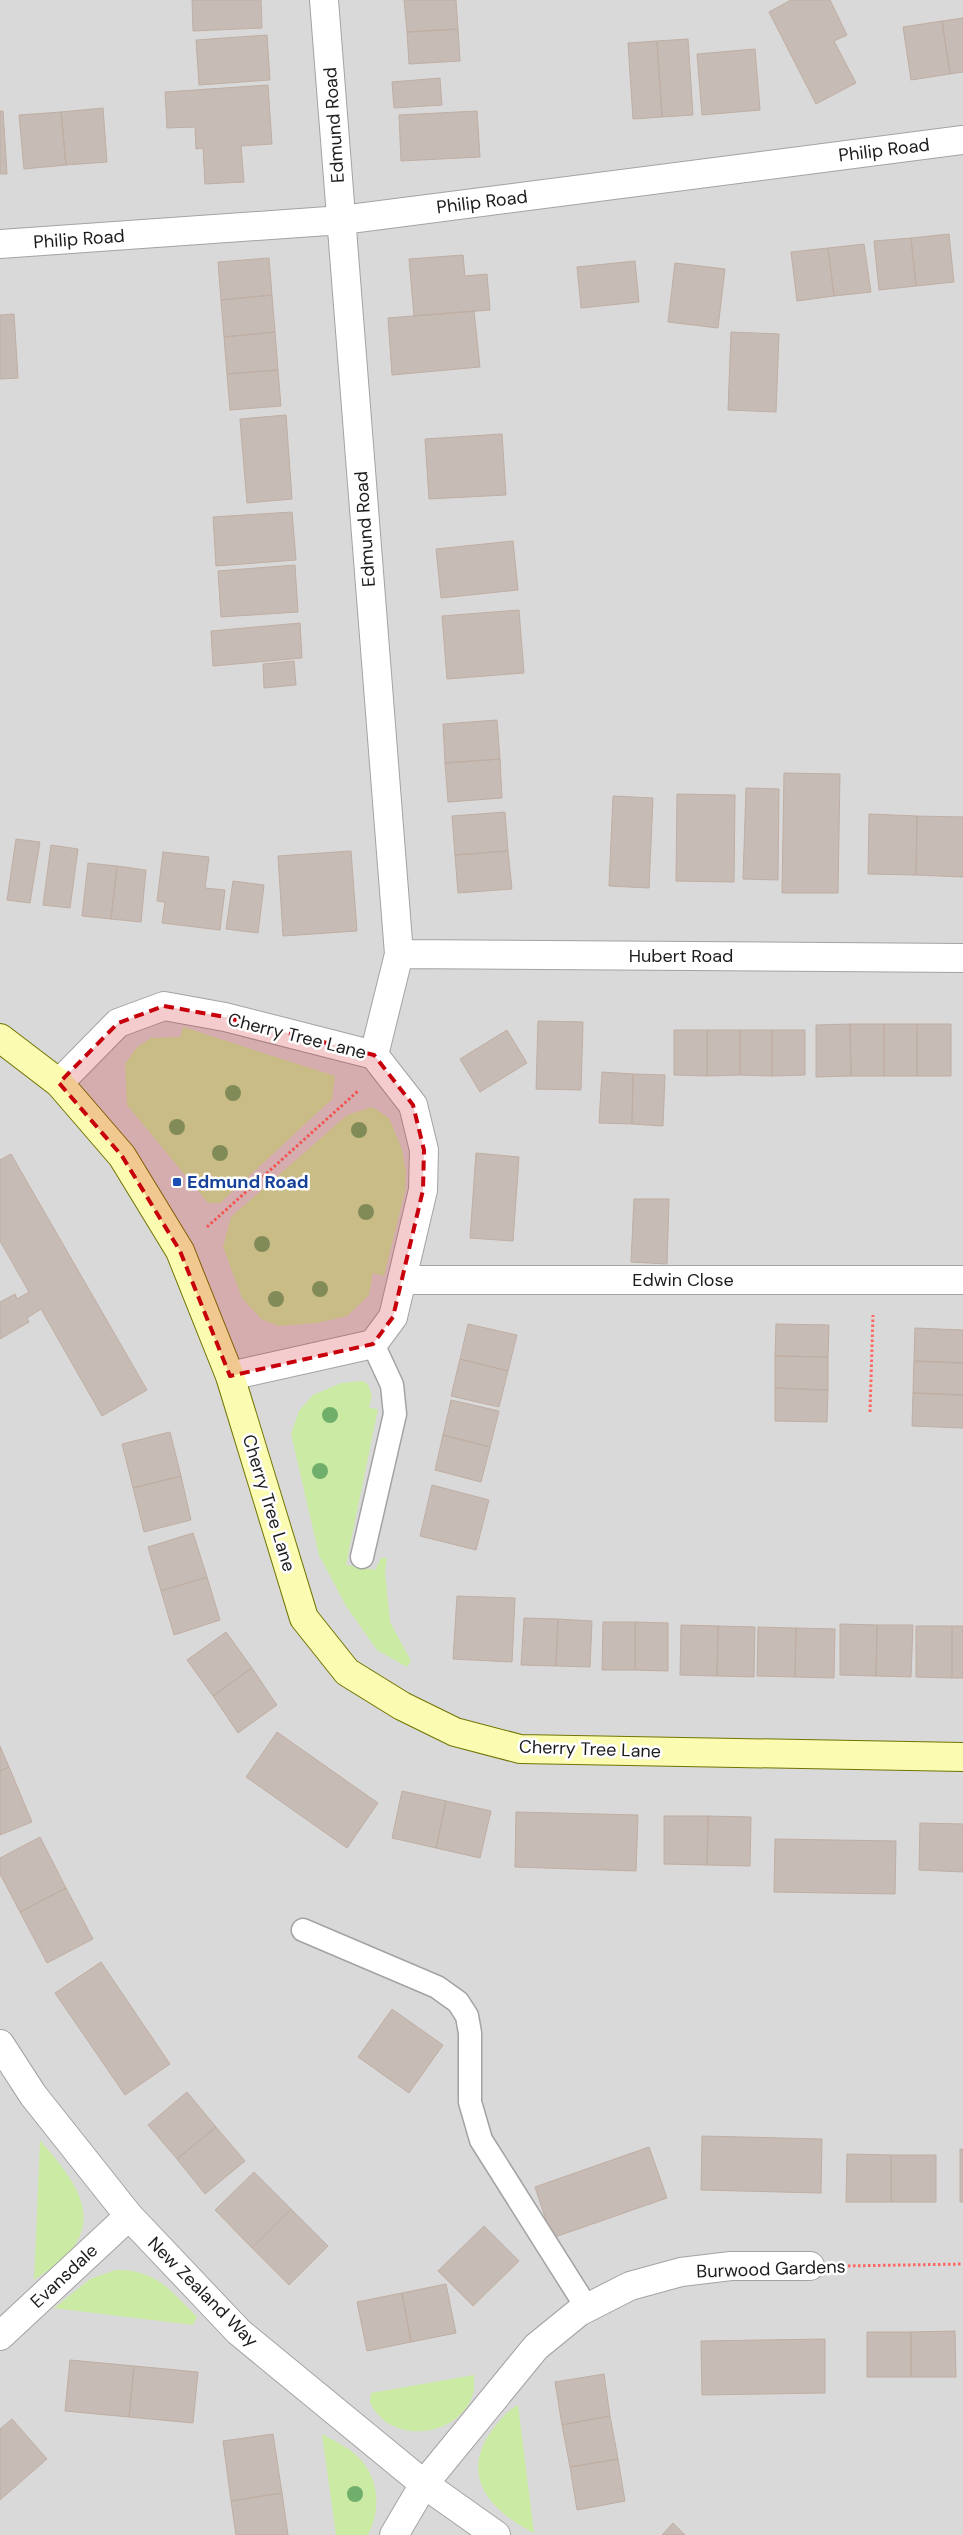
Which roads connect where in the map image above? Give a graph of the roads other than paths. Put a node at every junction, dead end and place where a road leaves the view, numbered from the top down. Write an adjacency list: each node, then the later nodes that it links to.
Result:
1 (324, 0): 3 (street, Edmund Road)
2 (963, 140): 3 (street, Philip Road)
3 (342, 220): 4 (street, Philip Road); 5 (street, Edmund Road)
4 (0, 244)
5 (399, 954): 6 (street, Hubert Road); 8 (street, Edmund Road)
6 (963, 958)
7 (0, 1038): 9 (street, Cherry Tree Lane)
8 (374, 1055): 9 (street, Cherry Tree Lane); 10 (street, Cherry Tree Lane)
9 (59, 1083): 13 (street, Cherry Tree Lane)
10 (404, 1280): 11 (street, Edwin Close); 12 (street, Cherry Tree Lane)
11 (963, 1280)
12 (373, 1344): 13 (street); 14 (lane)
13 (230, 1376): 15 (street, Cherry Tree Lane)
14 (362, 1557)
15 (963, 1757)
16 (303, 1930): 20 (lane)
17 (0, 2044): 18 (street, New Zealand Way)
18 (128, 2216): 21 (street, Evansdale); 22 (street, New Zealand Way)
19 (810, 2266): 20 (street, Burwood Gardens)
20 (587, 2308): 22 (street, Burwood Gardens)
21 (0, 2336)
22 (424, 2484): 23 (street, Burwood Gardens); 24 (street, New Zealand Way)
23 (394, 2535)
24 (496, 2535)

